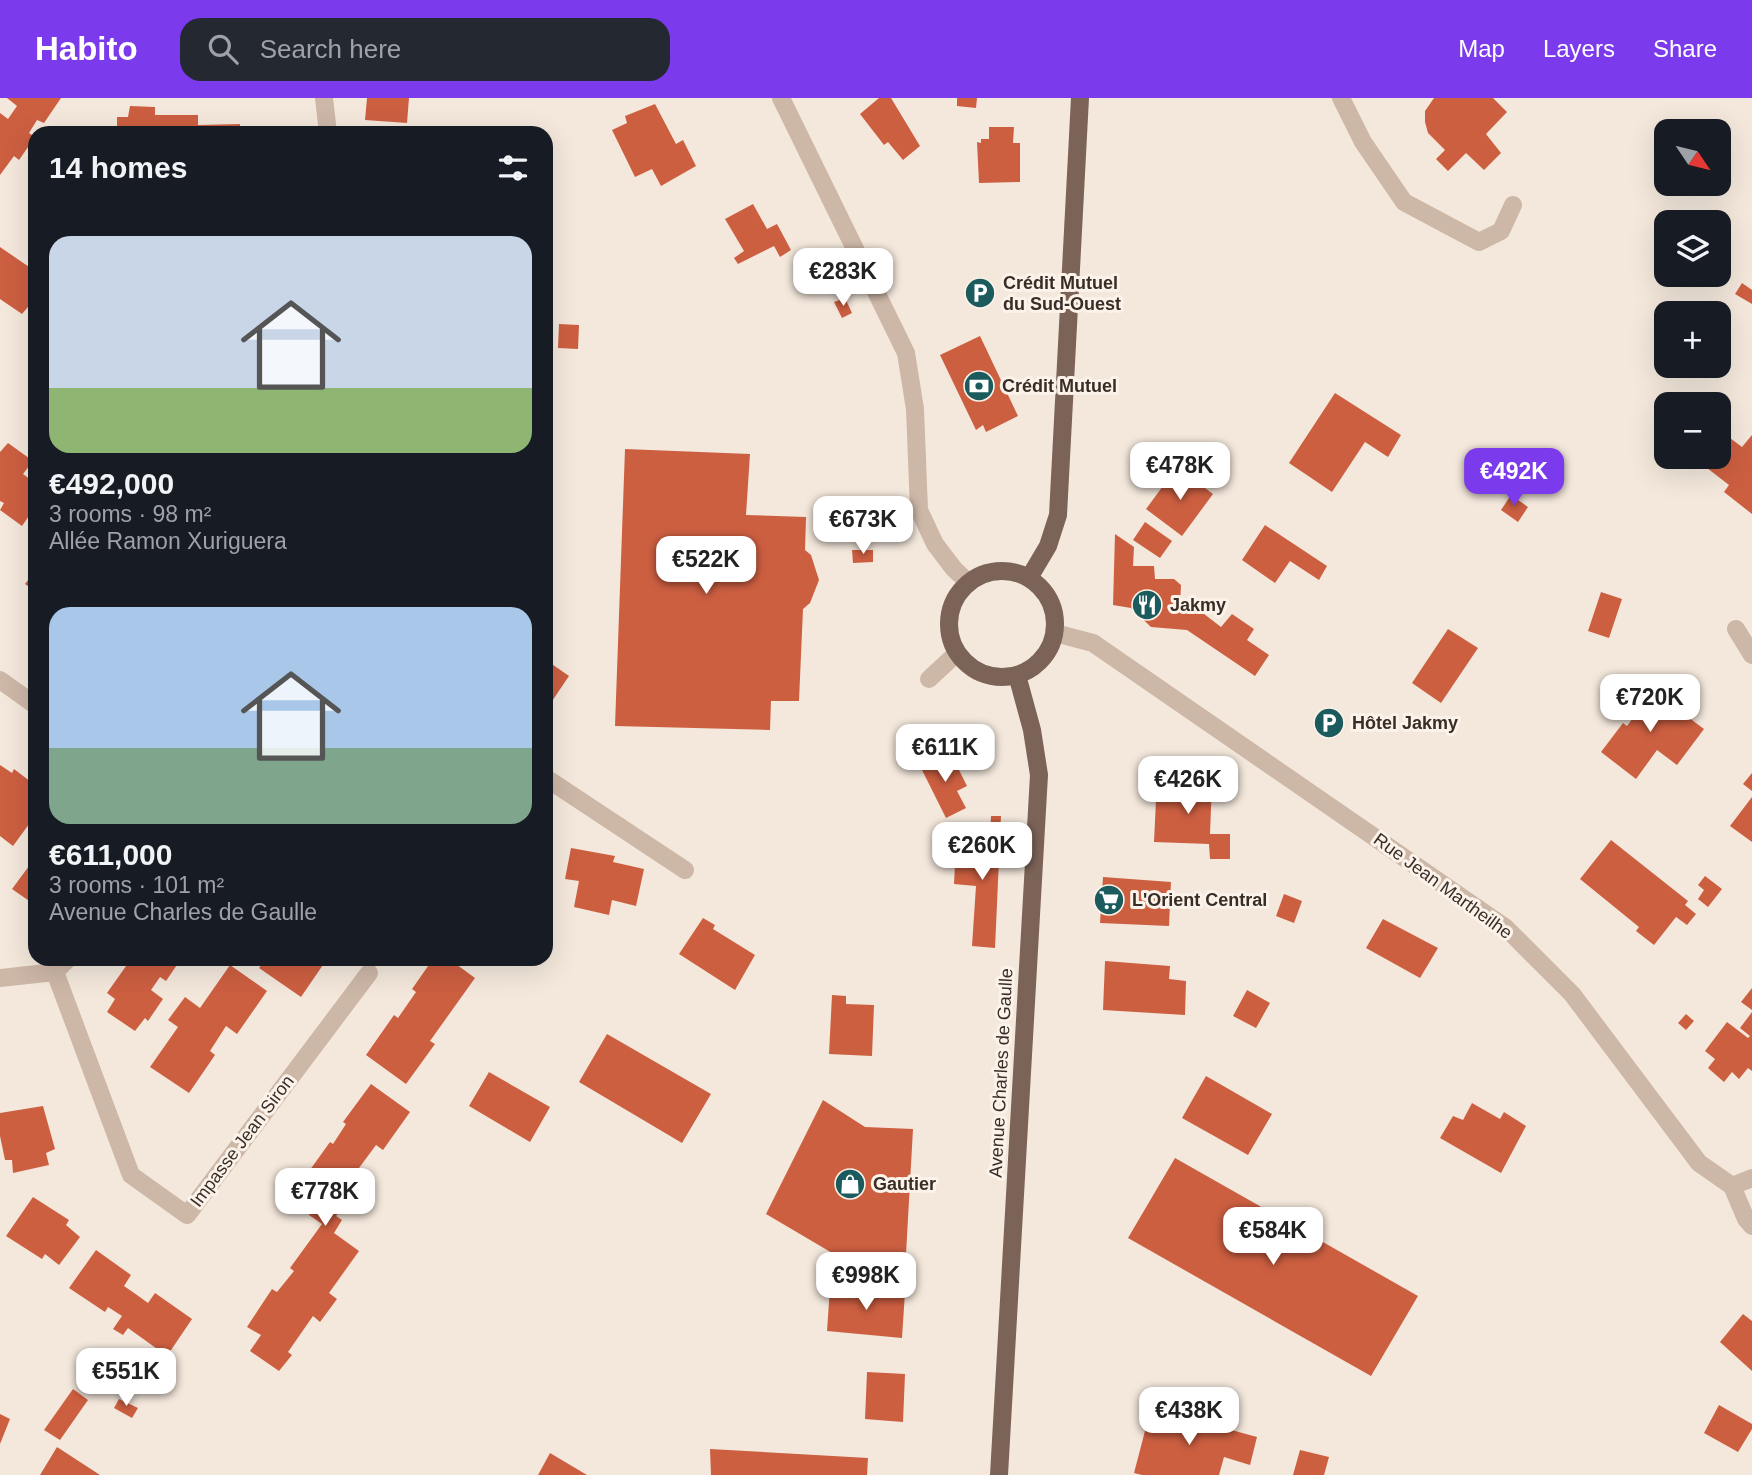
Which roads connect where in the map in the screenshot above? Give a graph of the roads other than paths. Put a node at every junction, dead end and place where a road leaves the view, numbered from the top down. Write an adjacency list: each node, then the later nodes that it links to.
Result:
1 (324, 98): 5 (street)
2 (781, 98): 8 (street)
3 (1080, 98): 7 (main road)
4 (1341, 98): 6 (street)
5 (327, 126)
6 (1513, 205)
7 (1029, 578): 8 (main road); 10 (main road)
8 (968, 582): 11 (main road)
9 (1736, 629): 12 (street)
10 (1055, 633): 13 (main road); 24 (street, Rue Jean Martheilhe)
11 (957, 653): 13 (main road); 15 (street)
12 (1752, 655)
13 (1017, 676): 26 (main road, Avenue Charles de Gaulle)
14 (0, 680): 16 (street)
15 (929, 680)
16 (28, 700)
17 (553, 783): 18 (street)
18 (685, 870)
19 (61, 966): 20 (street)
20 (55, 972): 21 (street, Impasse Jean Siron); 22 (street)
21 (369, 973)
22 (0, 978)
23 (1752, 1178): 24 (street)
24 (1732, 1186): 25 (street)
25 (1752, 1226)
26 (999, 1475)

